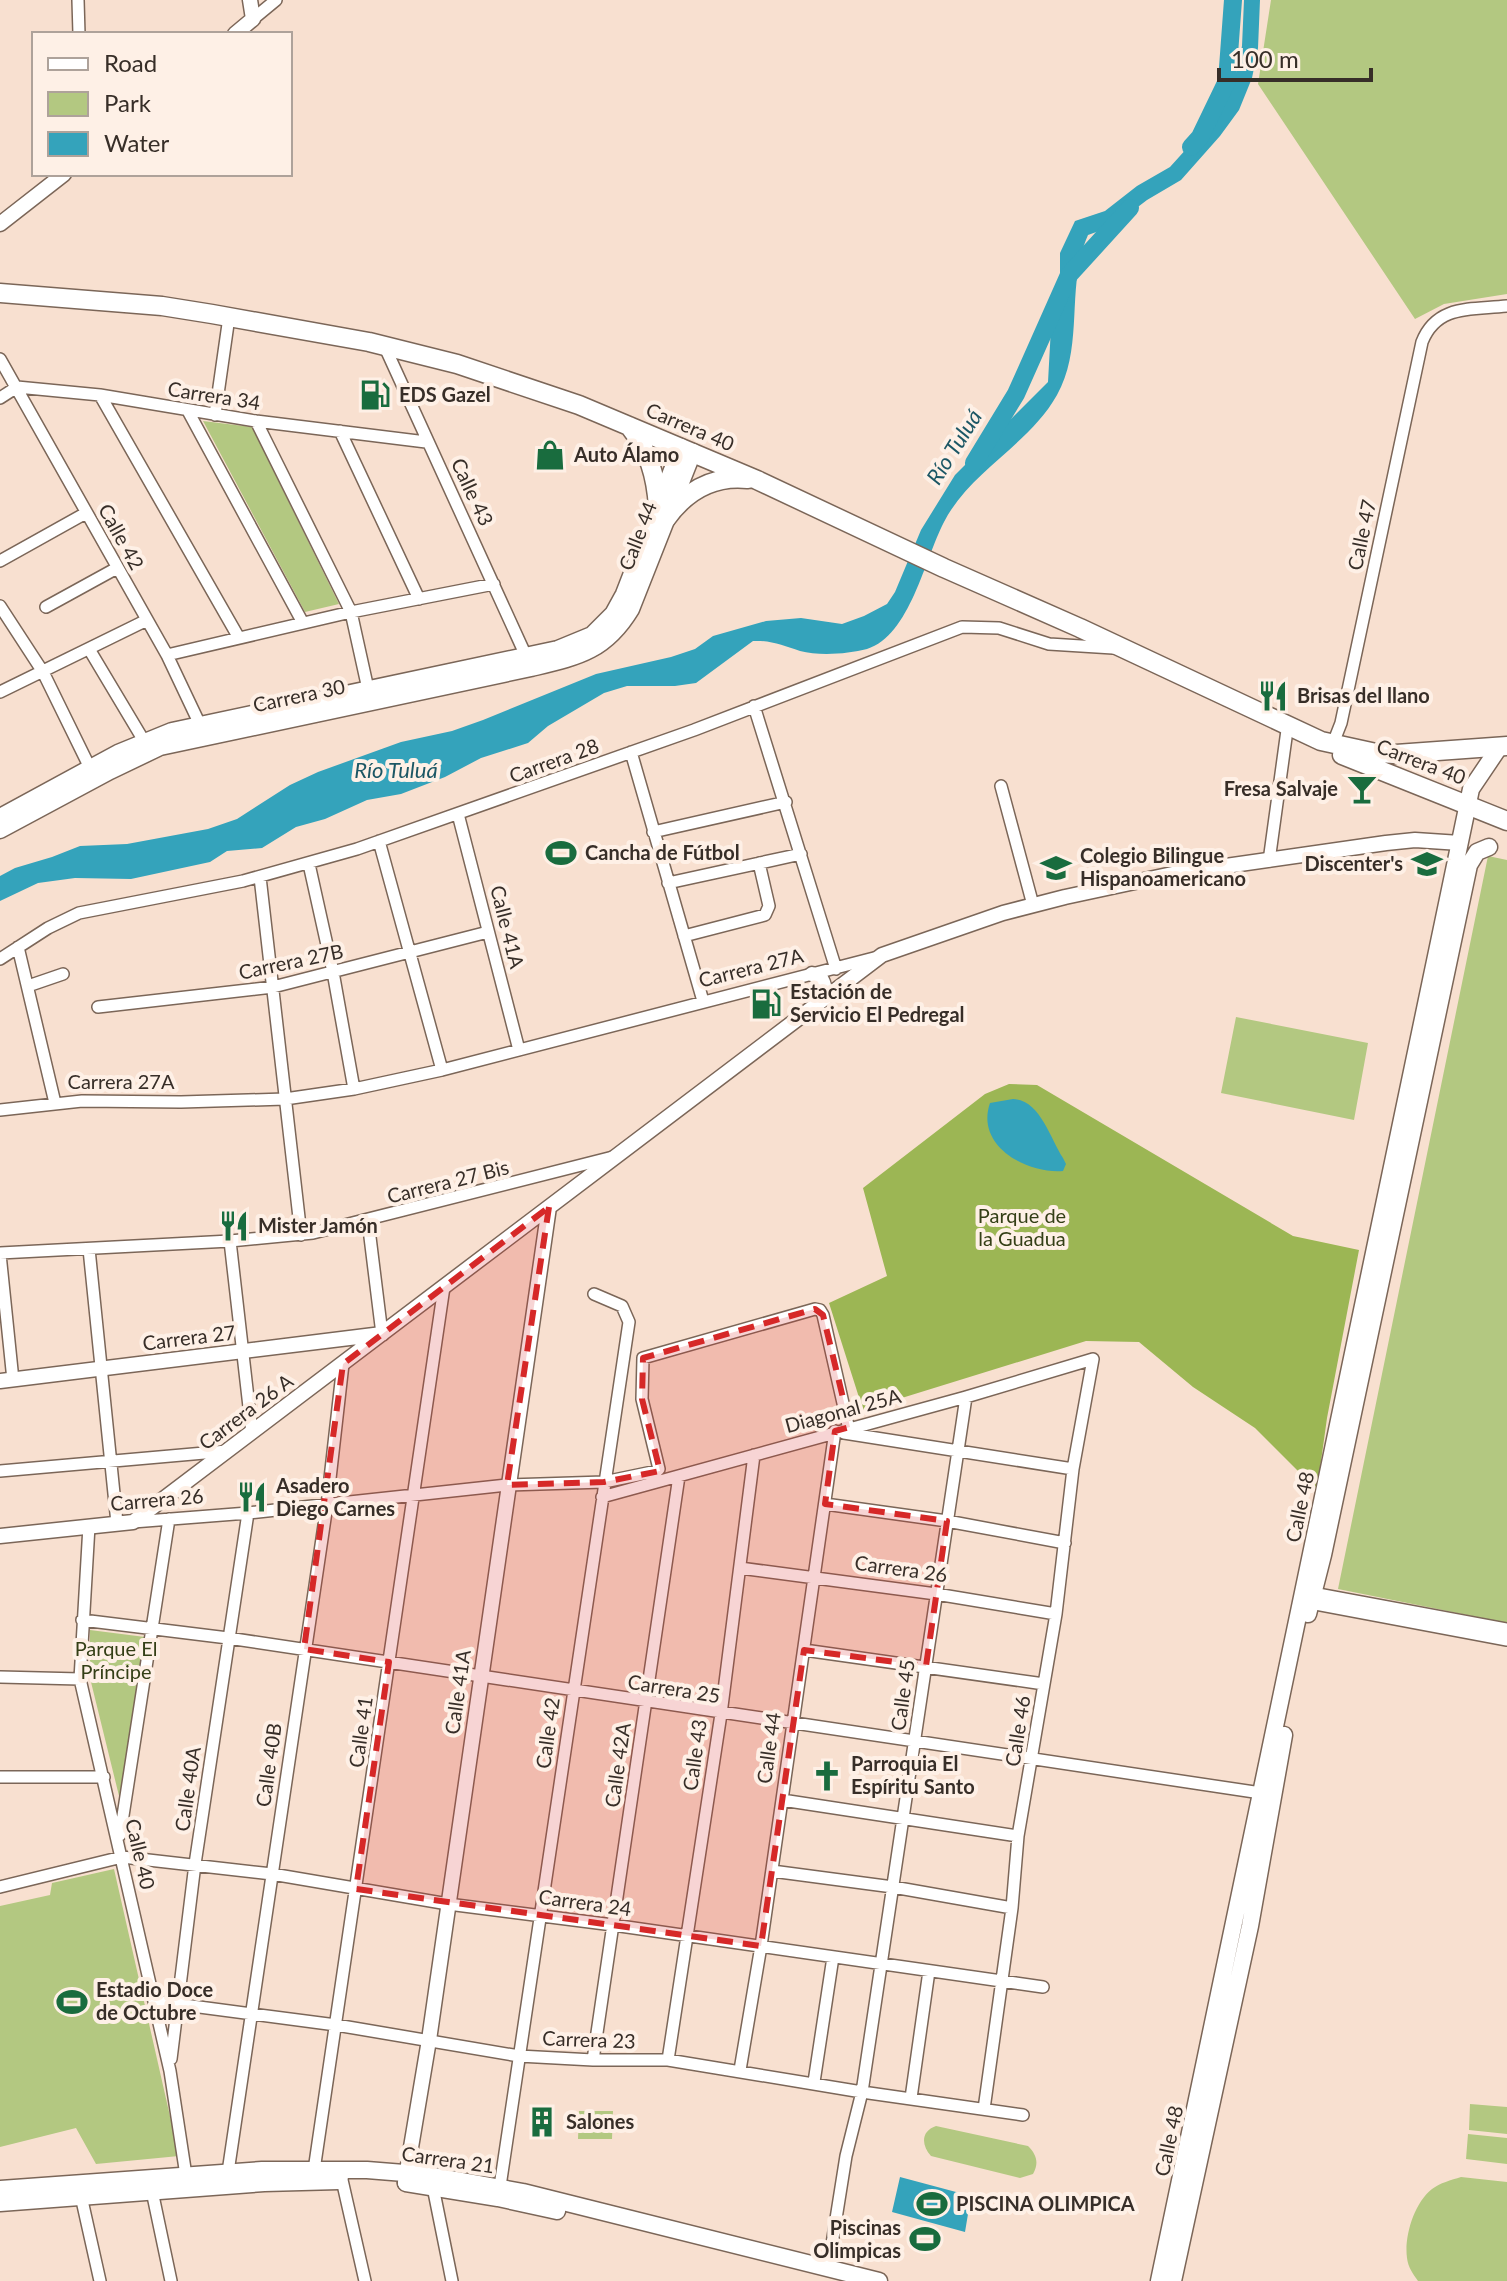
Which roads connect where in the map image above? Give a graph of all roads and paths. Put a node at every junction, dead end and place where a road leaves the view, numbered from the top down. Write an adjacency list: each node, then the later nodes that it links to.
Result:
1 (78, 0): 5 (street)
2 (250, 0): 4 (street)
3 (276, 0): 4 (street)
4 (253, 19): 6 (street)
5 (79, 32)
6 (237, 32)
7 (61, 176): 8 (street)
8 (0, 224)
9 (0, 293): 11 (main road, Carrera 40)
10 (1507, 306): 50 (street, Calle 47)
11 (229, 317): 12 (main road, Carrera 40); 18 (street)
12 (384, 345): 20 (main road, Carrera 40); 22 (street, Calle 43)
13 (0, 359): 14 (street, Calle 42)
14 (17, 387): 15 (street, Carrera 34); 16 (street); 25 (street, Calle 42)
15 (100, 395): 17 (street, Carrera 34); 37 (street)
16 (0, 398)
17 (188, 411): 18 (street, Carrera 34); 35 (street)
18 (215, 415): 19 (street, Carrera 34)
19 (256, 421): 21 (street, Carrera 34); 33 (street)
20 (629, 426): 23 (main road, Carrera 40); 26 (main road)
21 (340, 431): 22 (street, Carrera 34); 30 (street)
22 (426, 442): 29 (street, Calle 43)
23 (687, 450): 24 (main road, Carrera 40); 26 (main road, Calle 44)
24 (757, 480): 26 (main road); 39 (main road, Carrera 40)
25 (86, 513): 27 (street); 28 (street, Calle 42)
26 (662, 513): 36 (main road, Calle 44)
27 (0, 561)
28 (117, 568): 32 (street); 34 (street, Calle 42)
29 (494, 584): 30 (street); 42 (street, Calle 43)
30 (419, 599): 33 (street)
31 (0, 606): 43 (street)
32 (46, 607)
33 (351, 612): 35 (street); 44 (street)
34 (147, 620): 40 (street); 41 (street, Calle 42)
35 (303, 623): 37 (street)
36 (611, 627): 38 (main road, Carrera 30)
37 (239, 638): 41 (street)
38 (591, 643): 42 (main road, Carrera 30); 44 (main road, Carrera 30)
39 (1121, 648): 46 (street, Carrera 28); 47 (main road, Carrera 40)
40 (89, 649): 43 (street); 49 (street)
41 (167, 655): 48 (street, Calle 42)
42 (526, 656): 44 (main road, Carrera 30)
43 (43, 672): 45 (street); 53 (street)
44 (376, 691): 48 (main road, Carrera 30)
45 (0, 692)
46 (754, 706): 52 (street, Carrera 28); 55 (street)
47 (1288, 723): 50 (main road, Carrera 40); 67 (street)
48 (203, 730): 49 (main road, Carrera 30); 53 (main road, Carrera 30)
49 (144, 741): 53 (main road, Carrera 30)
50 (1328, 744): 51 (main road, Carrera 40); 56 (main road, Carrera 40)
51 (1503, 748): 56 (main road, Calle 48)
52 (631, 752): 57 (street, Carrera 28); 61 (street)
53 (92, 773): 58 (main road, Carrera 30); 60 (main road, Carrera 30)
54 (1001, 786): 72 (street)
55 (786, 802): 61 (street); 66 (street)
56 (1468, 804): 59 (main road, Carrera 40); 63 (main road, Calle 48)
57 (458, 814): 62 (street, Carrera 28); 73 (street, Calle 41A)
58 (0, 817)
59 (1507, 821)
60 (0, 830)
61 (653, 832): 71 (street)
62 (379, 841): 69 (street, Carrera 28); 76 (street)
63 (1460, 843): 64 (main road, Carrera 27A); 67 (street, Carrera 27A); 136 (main road, Calle 48)
64 (1489, 847): 65 (main road, Carrera 27A); 136 (main road, Calle 48)
65 (1507, 849)
66 (801, 854): 68 (street); 79 (street)
67 (1269, 861): 72 (street, Carrera 27A)
68 (759, 863): 71 (street); 74 (street)
69 (309, 864): 70 (street, Carrera 28); 80 (street)
70 (260, 877): 75 (street, Carrera 28); 84 (street)
71 (668, 883): 74 (street)
72 (1033, 905): 77 (street, Carrera 27A)
73 (488, 932): 76 (street, Carrera 27B); 88 (street, Calle 41A)
74 (684, 936): 86 (street)
75 (18, 947): 78 (street, Carrera 28); 83 (street)
76 (410, 952): 80 (street, Carrera 27B); 89 (street)
77 (882, 955): 79 (street, Carrera 27A); 85 (street, Carrera 26 A)
78 (0, 959)
79 (836, 969): 82 (street, Carrera 27A)
80 (333, 972): 84 (street, Carrera 27B); 90 (street)
81 (63, 974): 83 (street)
82 (812, 974): 85 (street); 86 (street, Carrera 27A)
83 (28, 986): 92 (street)
84 (273, 987): 87 (street, Carrera 27B); 91 (street)
85 (822, 1000): 94 (street, Carrera 26 A)
86 (703, 1001): 88 (street, Carrera 27A)
87 (98, 1007)
88 (519, 1050): 89 (street, Carrera 27A)
89 (442, 1070): 90 (street, Carrera 27A)
90 (354, 1089): 91 (street, Carrera 27A)
91 (285, 1099): 92 (street, Carrera 27A); 97 (street)
92 (55, 1103): 93 (street, Carrera 27A)
93 (0, 1110)
94 (617, 1156): 95 (street, Carrera 26 A); 96 (street, Carrera 27 Bis)
95 (549, 1207): 101 (street, Carrera 26 A); 121 (street, Calle 41A)
96 (368, 1221): 97 (street, Carrera 27 Bis); 103 (street)
97 (301, 1235): 98 (street, Carrera 27 Bis)
98 (230, 1241): 99 (street, Carrera 27 Bis); 104 (street)
99 (89, 1249): 100 (street, Carrera 27 Bis); 107 (street)
100 (0, 1254): 108 (street)
101 (444, 1287): 103 (street, Carrera 26 A); 122 (street, Calle 41)
102 (594, 1294): 120 (street, Calle 42)
103 (382, 1334): 104 (street, Carrera 27); 106 (street, Carrera 26 A)
104 (242, 1352): 107 (street, Carrera 27); 112 (street)
105 (1093, 1359): 109 (street, Diagonal 25A); 117 (street, Calle 46)
106 (343, 1364): 112 (street, Carrera 26 A); 125 (street, Calle 40B)
107 (100, 1368): 108 (street, Carrera 27); 116 (street)
108 (7, 1381)
109 (966, 1397): 111 (street, Diagonal 25A); 114 (street, Calle 45)
110 (835, 1431): 111 (street, Diagonal 25A); 115 (street, Diagonal 25A); 124 (street, Calle 44)
111 (850, 1431): 114 (street); 120 (street, Carrera 26)
112 (252, 1433): 113 (street, Carrera 26 A)
113 (228, 1451): 116 (street); 129 (street, Carrera 26 A)
114 (957, 1452): 117 (street); 128 (street, Calle 45)
115 (754, 1455): 119 (street, Diagonal 25A); 133 (street, Calle 43)
116 (111, 1460): 118 (street); 129 (street)
117 (1073, 1469): 132 (street, Calle 46)
118 (0, 1471)
119 (679, 1476): 123 (street, Diagonal 25A); 152 (street, Calle 42A)
120 (604, 1482): 121 (street, Carrera 26); 123 (street, Calle 42)
121 (507, 1485): 122 (street, Carrera 26); 148 (street, Calle 41A)
122 (412, 1494): 125 (street, Carrera 26); 145 (street, Calle 41)
123 (602, 1497): 151 (street, Calle 42)
124 (825, 1504): 128 (street); 134 (street, Calle 44)
125 (327, 1505): 126 (street, Carrera 26); 143 (street, Calle 40B)
126 (248, 1513): 127 (street, Carrera 26); 141 (street, Calle 40A)
127 (169, 1519): 129 (street, Carrera 26); 139 (street)
128 (947, 1521): 132 (street); 135 (street, Calle 45)
129 (125, 1522): 130 (street, Carrera 26)
130 (89, 1526): 131 (street, Carrera 26); 138 (street, Calle 40)
131 (0, 1536)
132 (1065, 1543): 137 (street, Calle 46)
133 (740, 1568): 134 (street, Carrera 26); 153 (street, Calle 43)
134 (814, 1577): 135 (street, Carrera 26); 144 (street, Calle 44)
135 (936, 1594): 137 (street, Carrera 26); 146 (street, Calle 45)
136 (1307, 1597): 140 (street); 142 (street); 159 (main road, Calle 48); 217 (main road, Calle 48)
137 (1056, 1614): 150 (street, Calle 46)
138 (82, 1620): 139 (street, Carrera 25); 149 (street, Calle 40)
139 (153, 1629): 141 (street, Carrera 25); 161 (street)
140 (1507, 1629)
141 (228, 1638): 143 (street, Carrera 25); 167 (street, Calle 40A)
142 (1507, 1640)
143 (304, 1649): 145 (street, Carrera 25); 169 (street, Calle 40B)
144 (804, 1650): 146 (street); 154 (street, Calle 44)
145 (389, 1662): 148 (street, Carrera 25); 172 (street, Calle 41)
146 (926, 1666): 150 (street); 155 (street, Calle 45)
147 (0, 1677): 149 (street)
148 (480, 1678): 151 (street, Carrera 25); 173 (street, Calle 41A)
149 (80, 1679): 158 (street, Calle 40)
150 (1044, 1684): 156 (street, Calle 46)
151 (572, 1691): 152 (street, Carrera 25); 175 (street, Calle 42)
152 (646, 1703): 153 (street, Carrera 25); 176 (street, Calle 42A)
153 (721, 1714): 154 (street, Carrera 25); 177 (street, Calle 43)
154 (793, 1725): 155 (street, Carrera 25); 160 (street, Calle 44)
155 (915, 1742): 156 (street, Carrera 25); 163 (street, Calle 45)
156 (1033, 1758): 159 (street, Carrera 25); 164 (street, Calle 46)
157 (0, 1777): 158 (street)
158 (104, 1777): 162 (street, Calle 40)
159 (1261, 1793): 216 (main road, Calle 48)
160 (782, 1800): 163 (street); 168 (street, Calle 44)
161 (126, 1802): 162 (street); 165 (street)
162 (110, 1803): 165 (street, Calle 40)
163 (903, 1818): 164 (street); 171 (street, Calle 45)
164 (1018, 1836): 174 (street, Calle 46)
165 (119, 1843): 166 (street, Calle 40)
166 (122, 1857): 167 (street, Carrera 24); 170 (street); 184 (street, Calle 40)
167 (195, 1864): 169 (street, Carrera 24); 185 (street, Calle 40A)
168 (772, 1871): 171 (street); 178 (street, Calle 44)
169 (272, 1874): 172 (street, Carrera 24); 186 (street, Calle 40B)
170 (0, 1887)
171 (893, 1887): 174 (street); 180 (street, Calle 45)
172 (356, 1889): 173 (street, Carrera 24); 187 (street, Calle 41)
173 (448, 1904): 175 (street, Carrera 24); 188 (street, Calle 41A)
174 (1012, 1908): 182 (street, Calle 46)
175 (540, 1915): 176 (street, Carrera 24); 189 (street, Calle 42)
176 (613, 1925): 177 (street, Carrera 24); 190 (street, Calle 42A)
177 (689, 1936): 178 (street, Carrera 24); 191 (street, Calle 43)
178 (761, 1946): 179 (street, Carrera 24); 192 (street, Calle 44)
179 (833, 1957): 180 (street, Carrera 24); 194 (street)
180 (881, 1964): 181 (street, Carrera 24); 195 (street, Calle 45)
181 (929, 1971): 182 (street, Carrera 24); 196 (street)
182 (1002, 1982): 183 (street, Carrera 24); 197 (street, Calle 46)
183 (1043, 1987)
184 (154, 2001): 185 (street, Carrera 23); 193 (street, Calle 40)
185 (177, 2004): 186 (street, Carrera 23); 193 (street, Calle 40A)
186 (251, 2013): 187 (street, Carrera 23); 199 (street, Calle 40B)
187 (336, 2025): 188 (street, Carrera 23); 201 (street, Calle 41)
188 (429, 2040): 189 (street, Carrera 23); 202 (street, Calle 41A)
189 (519, 2056): 190 (street, Carrera 23); 207 (street, Calle 42)
190 (593, 2060): 191 (street, Carrera 23)
191 (668, 2060): 192 (street, Carrera 23)
192 (740, 2070): 194 (street, Carrera 23)
193 (170, 2071): 203 (street, Calle 40)
194 (814, 2082): 195 (street, Carrera 23)
195 (862, 2092): 196 (street, Carrera 23); 210 (street, Calle 45)
196 (911, 2098): 197 (street, Carrera 23)
197 (984, 2109): 198 (street, Carrera 23)
198 (1023, 2115)
199 (228, 2172): 201 (main road, Carrera 21); 203 (main road, Carrera 21)
200 (343, 2175): 201 (main road, Carrera 21); 202 (main road, Carrera 21); 213 (street)
201 (313, 2176): 203 (main road, Carrera 21)
202 (406, 2178): 204 (main road, Carrera 21); 207 (main road, Carrera 21)
203 (187, 2181): 205 (main road, Carrera 21); 206 (main road, Carrera 21)
204 (433, 2187): 207 (main road, Carrera 21); 214 (street)
205 (0, 2189)
206 (152, 2191): 208 (main road, Carrera 21); 212 (street)
207 (499, 2192): 210 (main road, Carrera 21)
208 (81, 2196): 209 (main road, Carrera 21); 211 (street)
209 (0, 2203)
210 (831, 2275): 215 (main road, Carrera 21)
211 (100, 2281)
212 (171, 2281)
213 (365, 2281)
214 (452, 2281)
215 (879, 2281)
216 (1159, 2281)
217 (1173, 2281)

